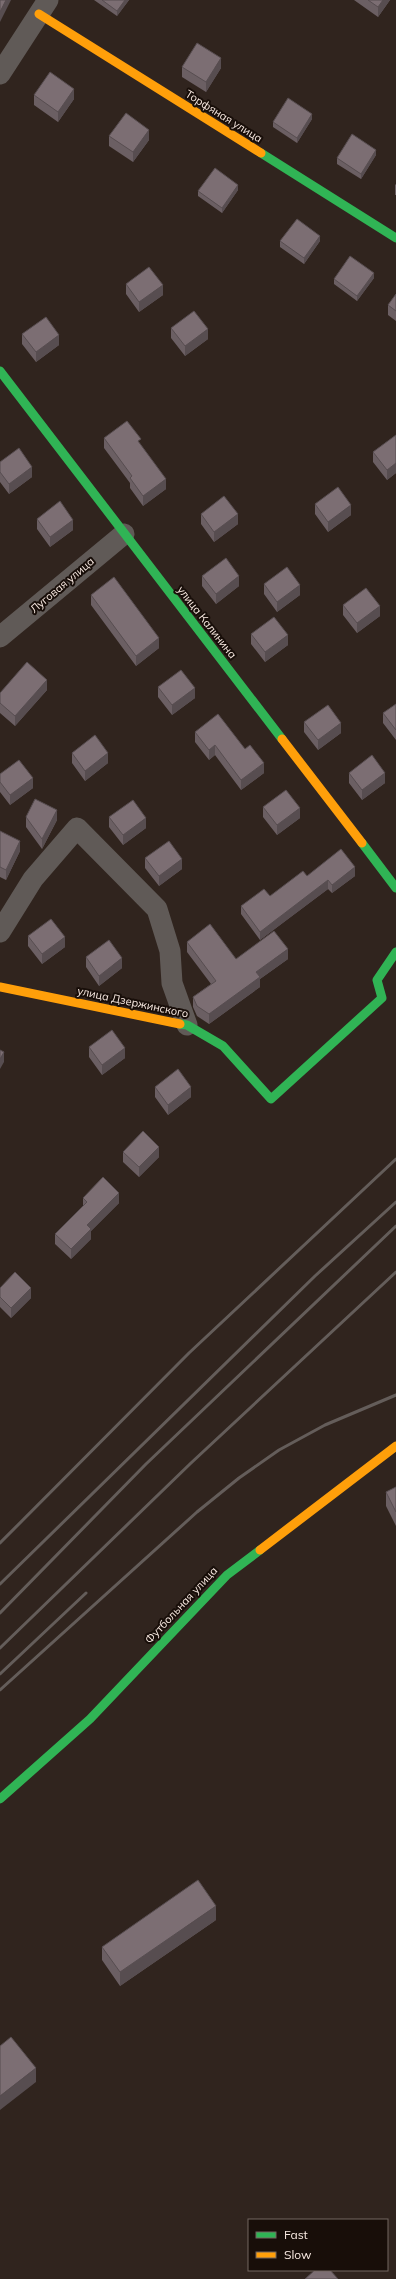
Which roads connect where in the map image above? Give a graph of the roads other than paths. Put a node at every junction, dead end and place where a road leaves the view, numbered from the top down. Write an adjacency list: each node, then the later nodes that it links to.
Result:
1 (44, 7): 2 (street); 3 (street, Торфяная улица)
2 (0, 74)
3 (396, 238)
4 (0, 371): 5 (street, улица Калинина)
5 (124, 534): 6 (street, Луговая улица); 7 (street, улица Калинина)
6 (0, 637)
7 (396, 888)
8 (0, 932): 11 (street)
9 (396, 952): 11 (street, улица Дзержинского)
10 (0, 987): 11 (street, улица Дзержинского)
11 (187, 1025)
12 (396, 1446): 13 (street, Футбольная улица)
13 (0, 1799)

